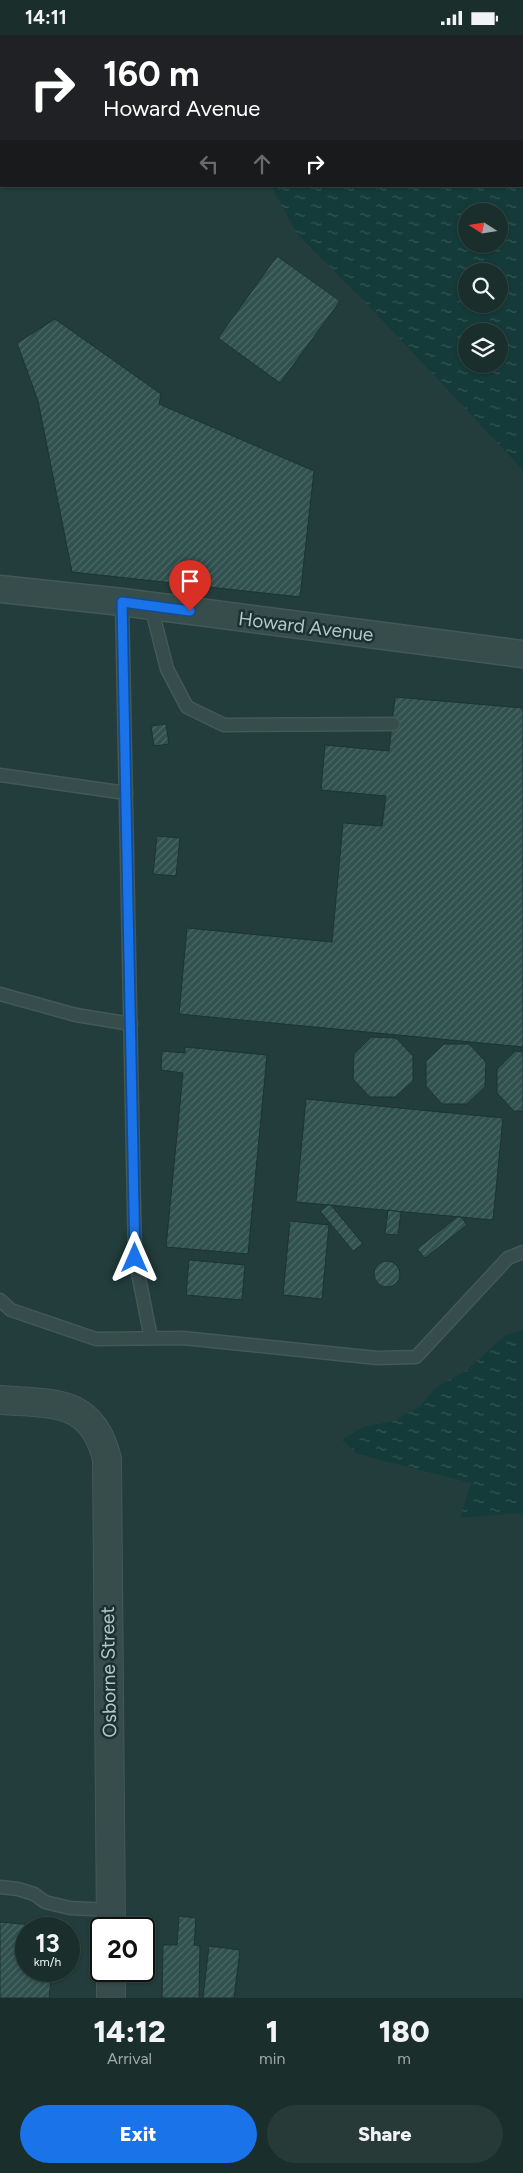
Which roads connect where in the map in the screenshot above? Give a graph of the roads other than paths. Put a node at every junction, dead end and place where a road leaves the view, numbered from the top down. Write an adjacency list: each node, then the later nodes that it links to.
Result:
1 (0, 589): 2 (street, Howard Avenue)
2 (122, 602): 3 (street, Howard Avenue); 7 (lane)
3 (152, 606): 4 (street, Howard Avenue); 5 (lane)
4 (523, 654)
5 (393, 724)
6 (0, 775): 7 (lane)
7 (126, 793): 9 (lane)
8 (0, 994): 9 (lane)
9 (131, 1024): 12 (lane)
10 (523, 1252): 12 (lane)
11 (0, 1300): 12 (lane)
12 (151, 1338)
13 (0, 1399): 16 (street, Osborne Street)
14 (0, 1887): 15 (lane)
15 (104, 1917)
16 (111, 1917)
17 (111, 1982): 18 (street)
18 (111, 1998)

